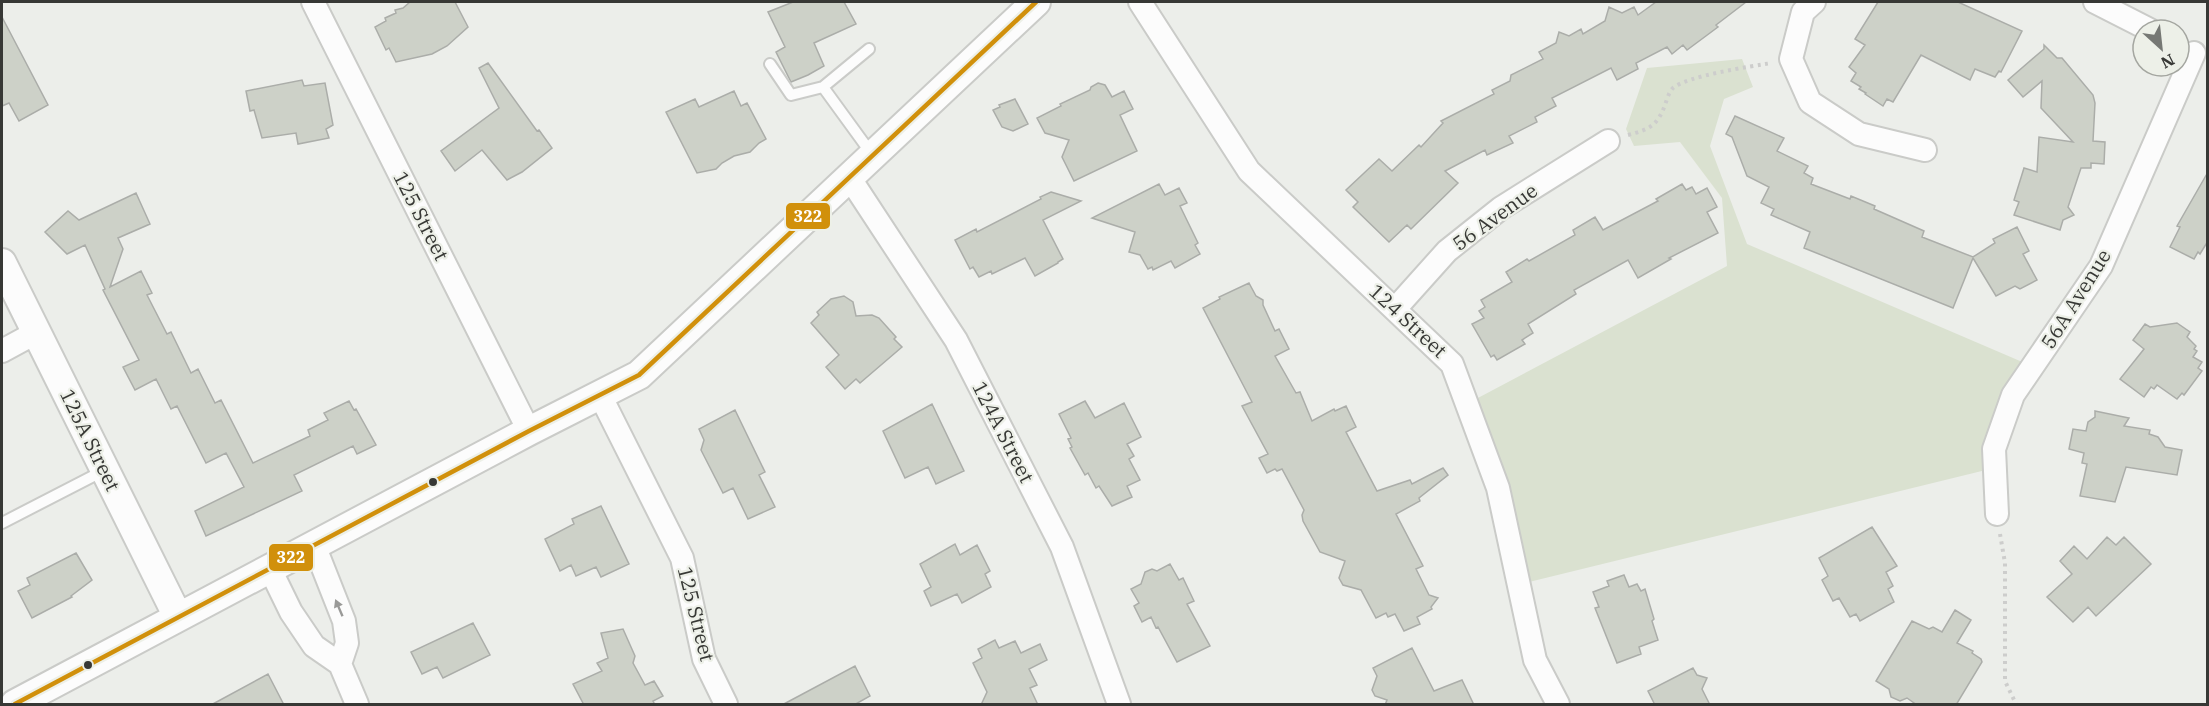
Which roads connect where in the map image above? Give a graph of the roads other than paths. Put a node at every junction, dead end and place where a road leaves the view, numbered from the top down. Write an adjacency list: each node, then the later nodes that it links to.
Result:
1 (313, 2): 20 (street, 125 Street)
2 (1036, 2): 13 (street)
3 (1140, 2): 16 (street, 124 Street)
4 (1814, 2): 12 (street)
5 (2095, 2): 6 (street)
6 (2131, 20)
7 (869, 49): 10 (lane)
8 (2194, 52): 22 (street, 56A Avenue)
9 (770, 64): 10 (lane)
10 (823, 87): 13 (lane)
11 (1608, 141): 16 (street, 56 Avenue)
12 (1925, 150)
13 (873, 156): 14 (street)
14 (849, 177): 19 (street); 31 (street, 124A Street)
15 (2, 263): 17 (street, 125A Street)
16 (1395, 309): 32 (street, 124 Street)
17 (37, 332): 18 (street); 21 (street, 125A Street)
18 (2, 351)
19 (600, 394): 20 (street); 30 (street, 125 Street)
20 (529, 431): 24 (street)
21 (105, 470): 23 (lane); 26 (street, 125A Street)
22 (1997, 514)
23 (2, 523)
24 (314, 545): 25 (street); 27 (street, one-way to 24)
25 (270, 569): 26 (street); 27 (street)
26 (178, 617): 28 (street)
27 (340, 664): 29 (street)
28 (15, 705)
29 (357, 705)
30 (726, 705)
31 (1119, 705)
32 (1558, 705)

